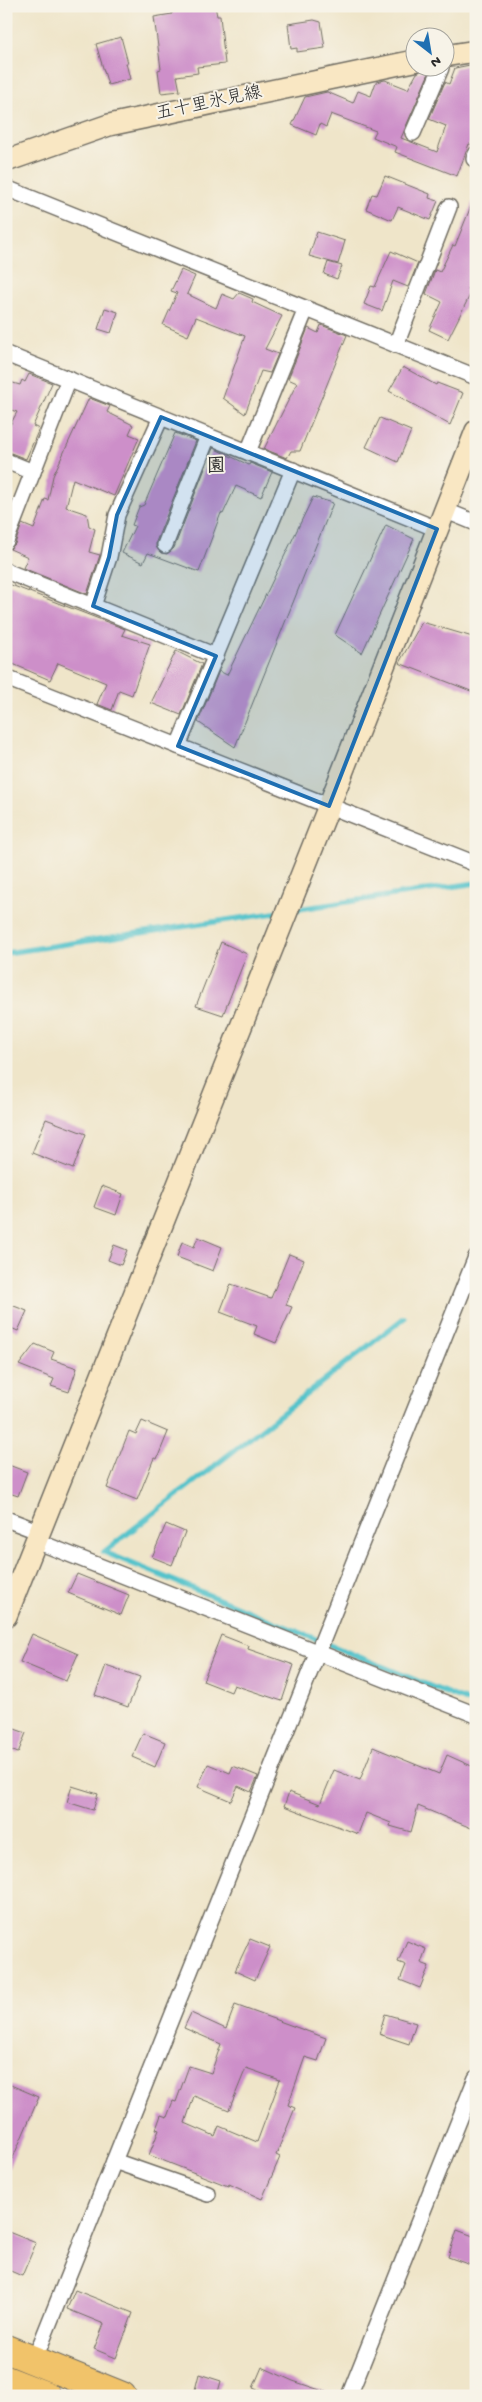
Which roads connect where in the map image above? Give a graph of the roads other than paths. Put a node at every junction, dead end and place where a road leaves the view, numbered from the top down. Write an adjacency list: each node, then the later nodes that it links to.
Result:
1 (476, 51): 2 (street)
2 (454, 57)
3 (404, 63): 6 (street, 五十里氷見線)
4 (436, 78): 5 (street)
5 (413, 133)
6 (6, 160)
7 (6, 188): 9 (street)
8 (449, 207): 10 (street)
9 (306, 309): 10 (street); 17 (street)
10 (396, 345): 12 (street)
11 (6, 354): 13 (street)
12 (476, 377)
13 (69, 379): 14 (street); 20 (street)
14 (162, 417): 16 (street); 26 (street)
15 (476, 430): 21 (street)
16 (208, 436): 17 (street); 24 (street)
17 (248, 452): 19 (street)
18 (6, 461): 20 (street)
19 (293, 470): 21 (street); 27 (street)
20 (33, 472): 23 (street)
21 (440, 519): 22 (street); 30 (street)
22 (476, 523)
23 (6, 541)
24 (165, 546)
25 (6, 571): 26 (street)
26 (93, 606): 27 (street)
27 (216, 656): 29 (street)
28 (6, 678): 29 (street)
29 (178, 746): 30 (street)
30 (329, 806): 31 (street); 34 (street)
31 (476, 864)
32 (476, 1258): 36 (street)
33 (6, 1519): 34 (street)
34 (38, 1537): 35 (street); 36 (street)
35 (6, 1616)
36 (317, 1652): 37 (street); 39 (street)
37 (476, 1715)
38 (476, 2078): 44 (street)
39 (114, 2161): 40 (street); 42 (street)
40 (208, 2194)
41 (6, 2350): 42 (highway)
42 (34, 2361): 43 (highway)
43 (122, 2396)
44 (348, 2396)

